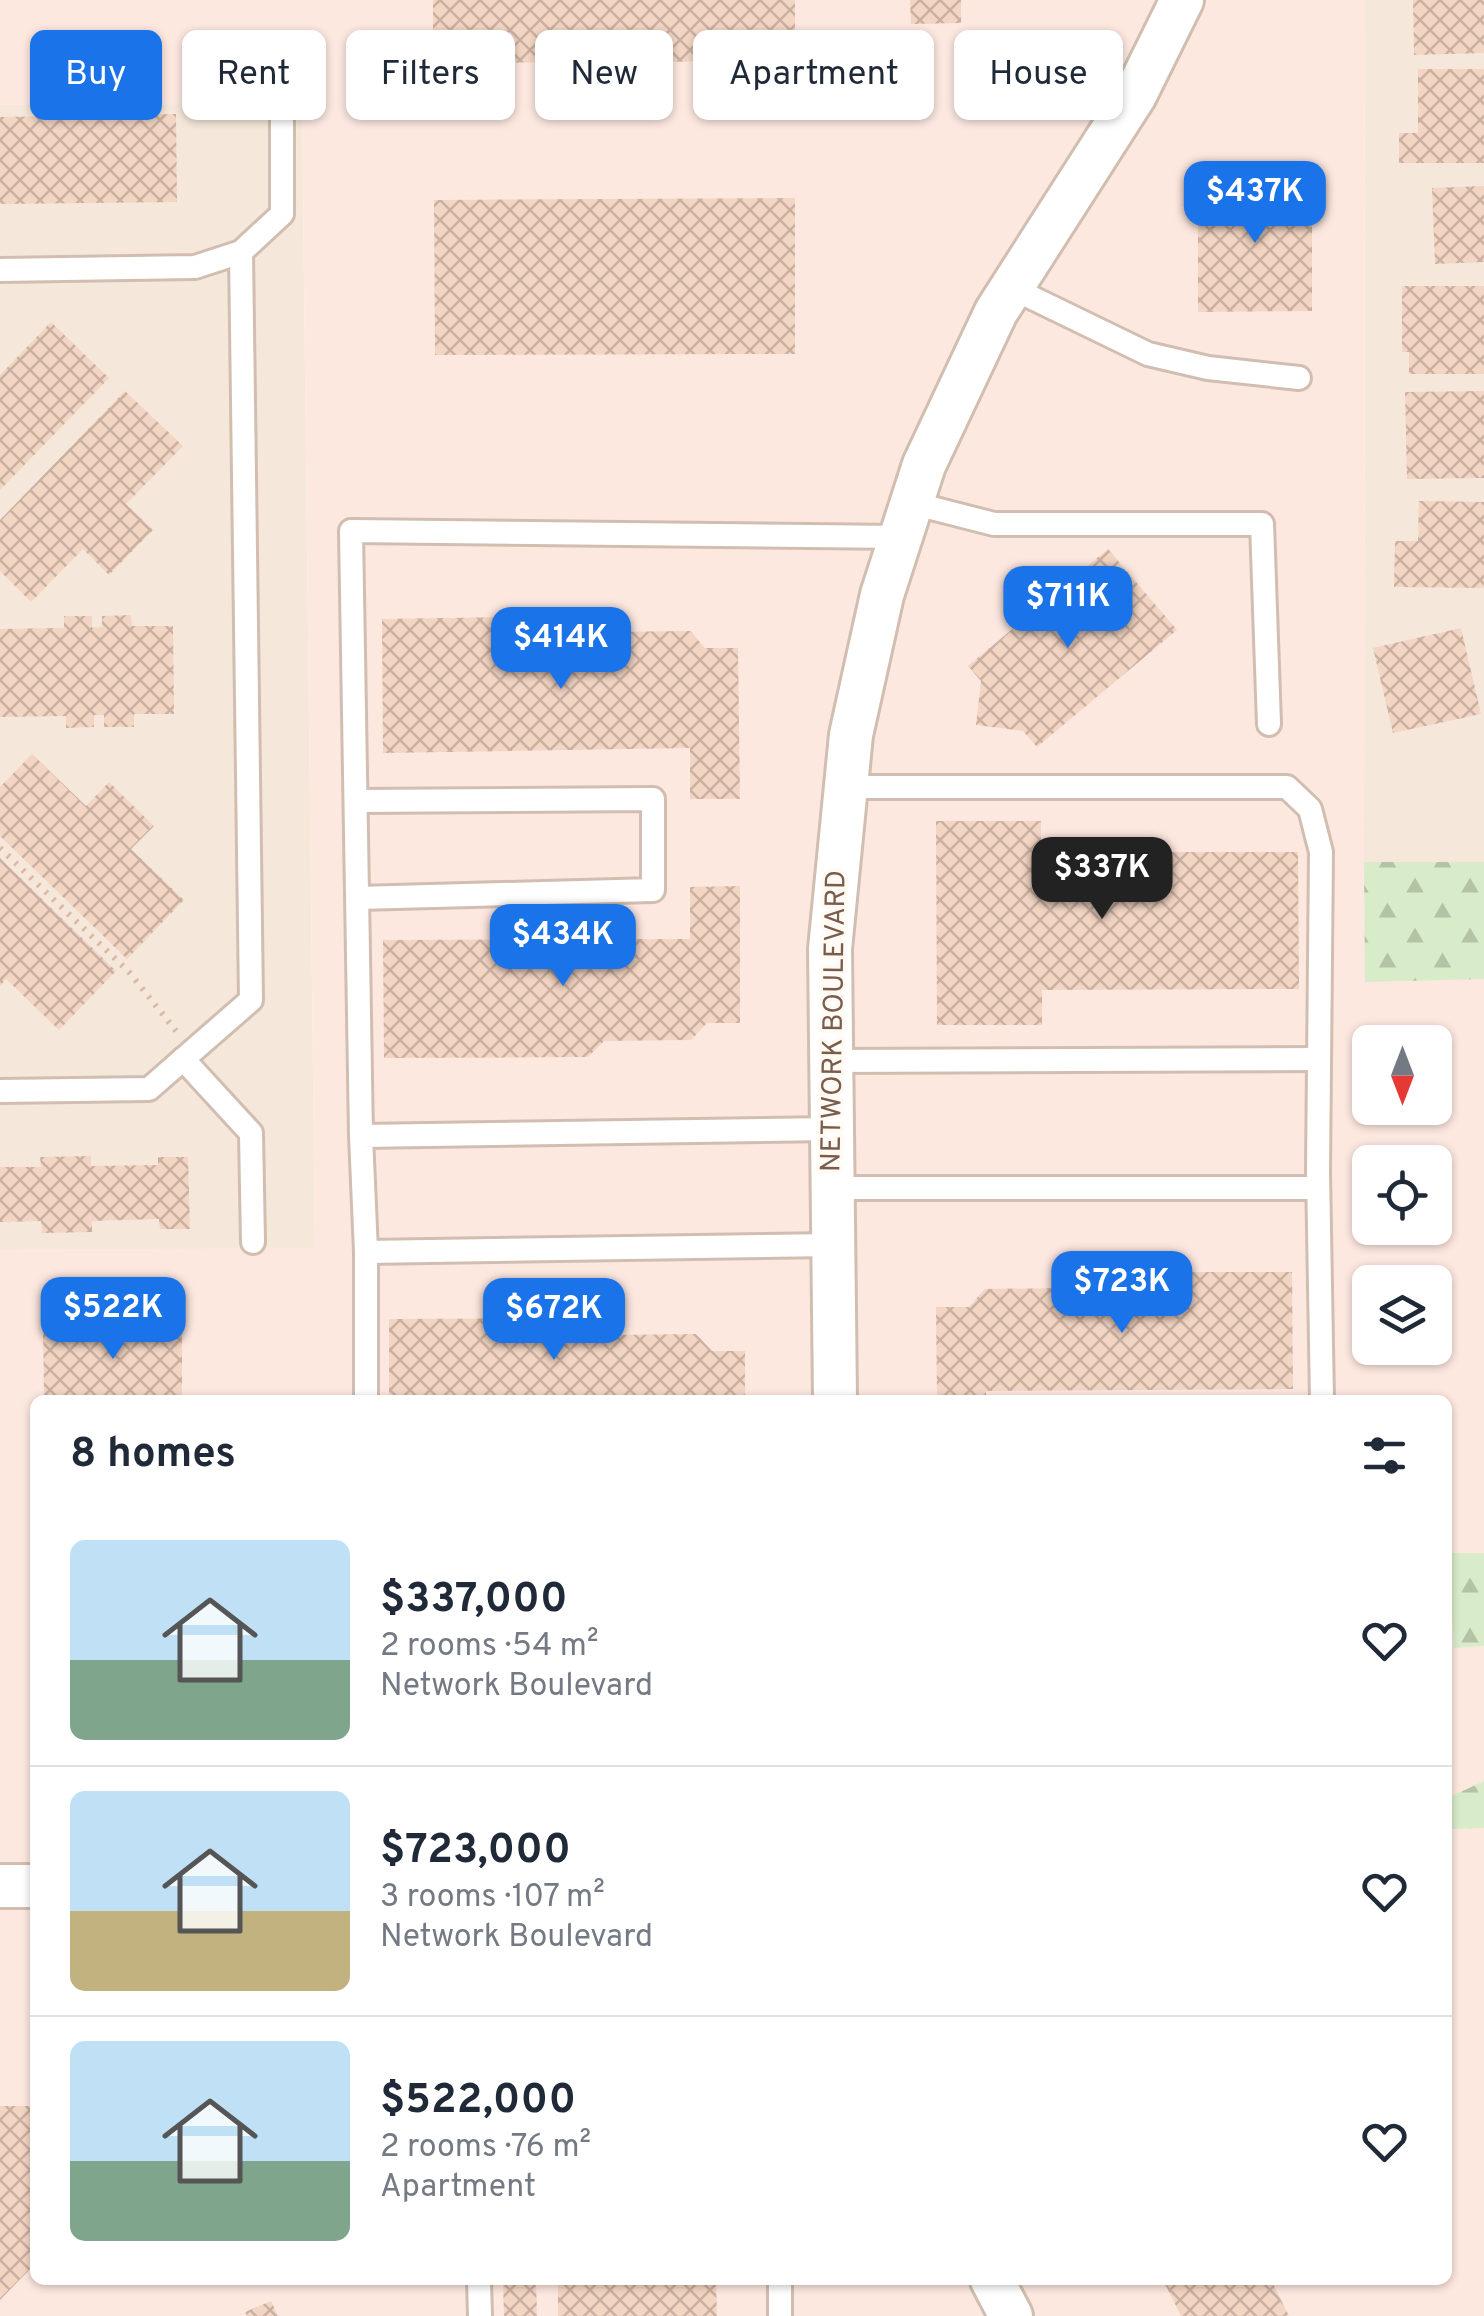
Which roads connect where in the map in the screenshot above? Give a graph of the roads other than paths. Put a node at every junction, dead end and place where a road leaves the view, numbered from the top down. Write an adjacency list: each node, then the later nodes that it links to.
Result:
1 (1182, 0): 5 (street, NETWORK BOULEVARD)
2 (282, 120): 3 (lane)
3 (241, 252): 4 (lane); 12 (lane)
4 (0, 270)
5 (1012, 288): 6 (lane); 7 (street, NETWORK BOULEVARD)
6 (1298, 378)
7 (906, 520): 8 (lane); 9 (street, NETWORK BOULEVARD); 10 (lane)
8 (1268, 724)
9 (845, 787): 13 (lane); 14 (street, NETWORK BOULEVARD)
10 (356, 801): 11 (lane); 11 (lane)
11 (358, 898): 17 (lane)
12 (188, 1056): 15 (lane); 20 (lane)
13 (1319, 1059): 14 (lane); 19 (lane)
14 (831, 1061): 16 (street, NETWORK BOULEVARD)
15 (0, 1091)
16 (832, 1129): 17 (lane); 18 (street, NETWORK BOULEVARD)
17 (361, 1136): 22 (lane)
18 (833, 1188): 19 (lane); 21 (street, NETWORK BOULEVARD)
19 (1318, 1188): 25 (lane)
20 (253, 1242)
21 (833, 1245): 22 (lane); 24 (street, NETWORK BOULEVARD)
22 (366, 1252): 23 (lane)
23 (366, 1395)
24 (835, 1395)
25 (1322, 1395)
26 (0, 1886): 27 (street)
27 (30, 1886)
28 (479, 2285): 31 (lane)
29 (780, 2285): 32 (lane)
30 (995, 2285): 33 (street)
31 (480, 2316)
32 (780, 2316)
33 (1011, 2316)

